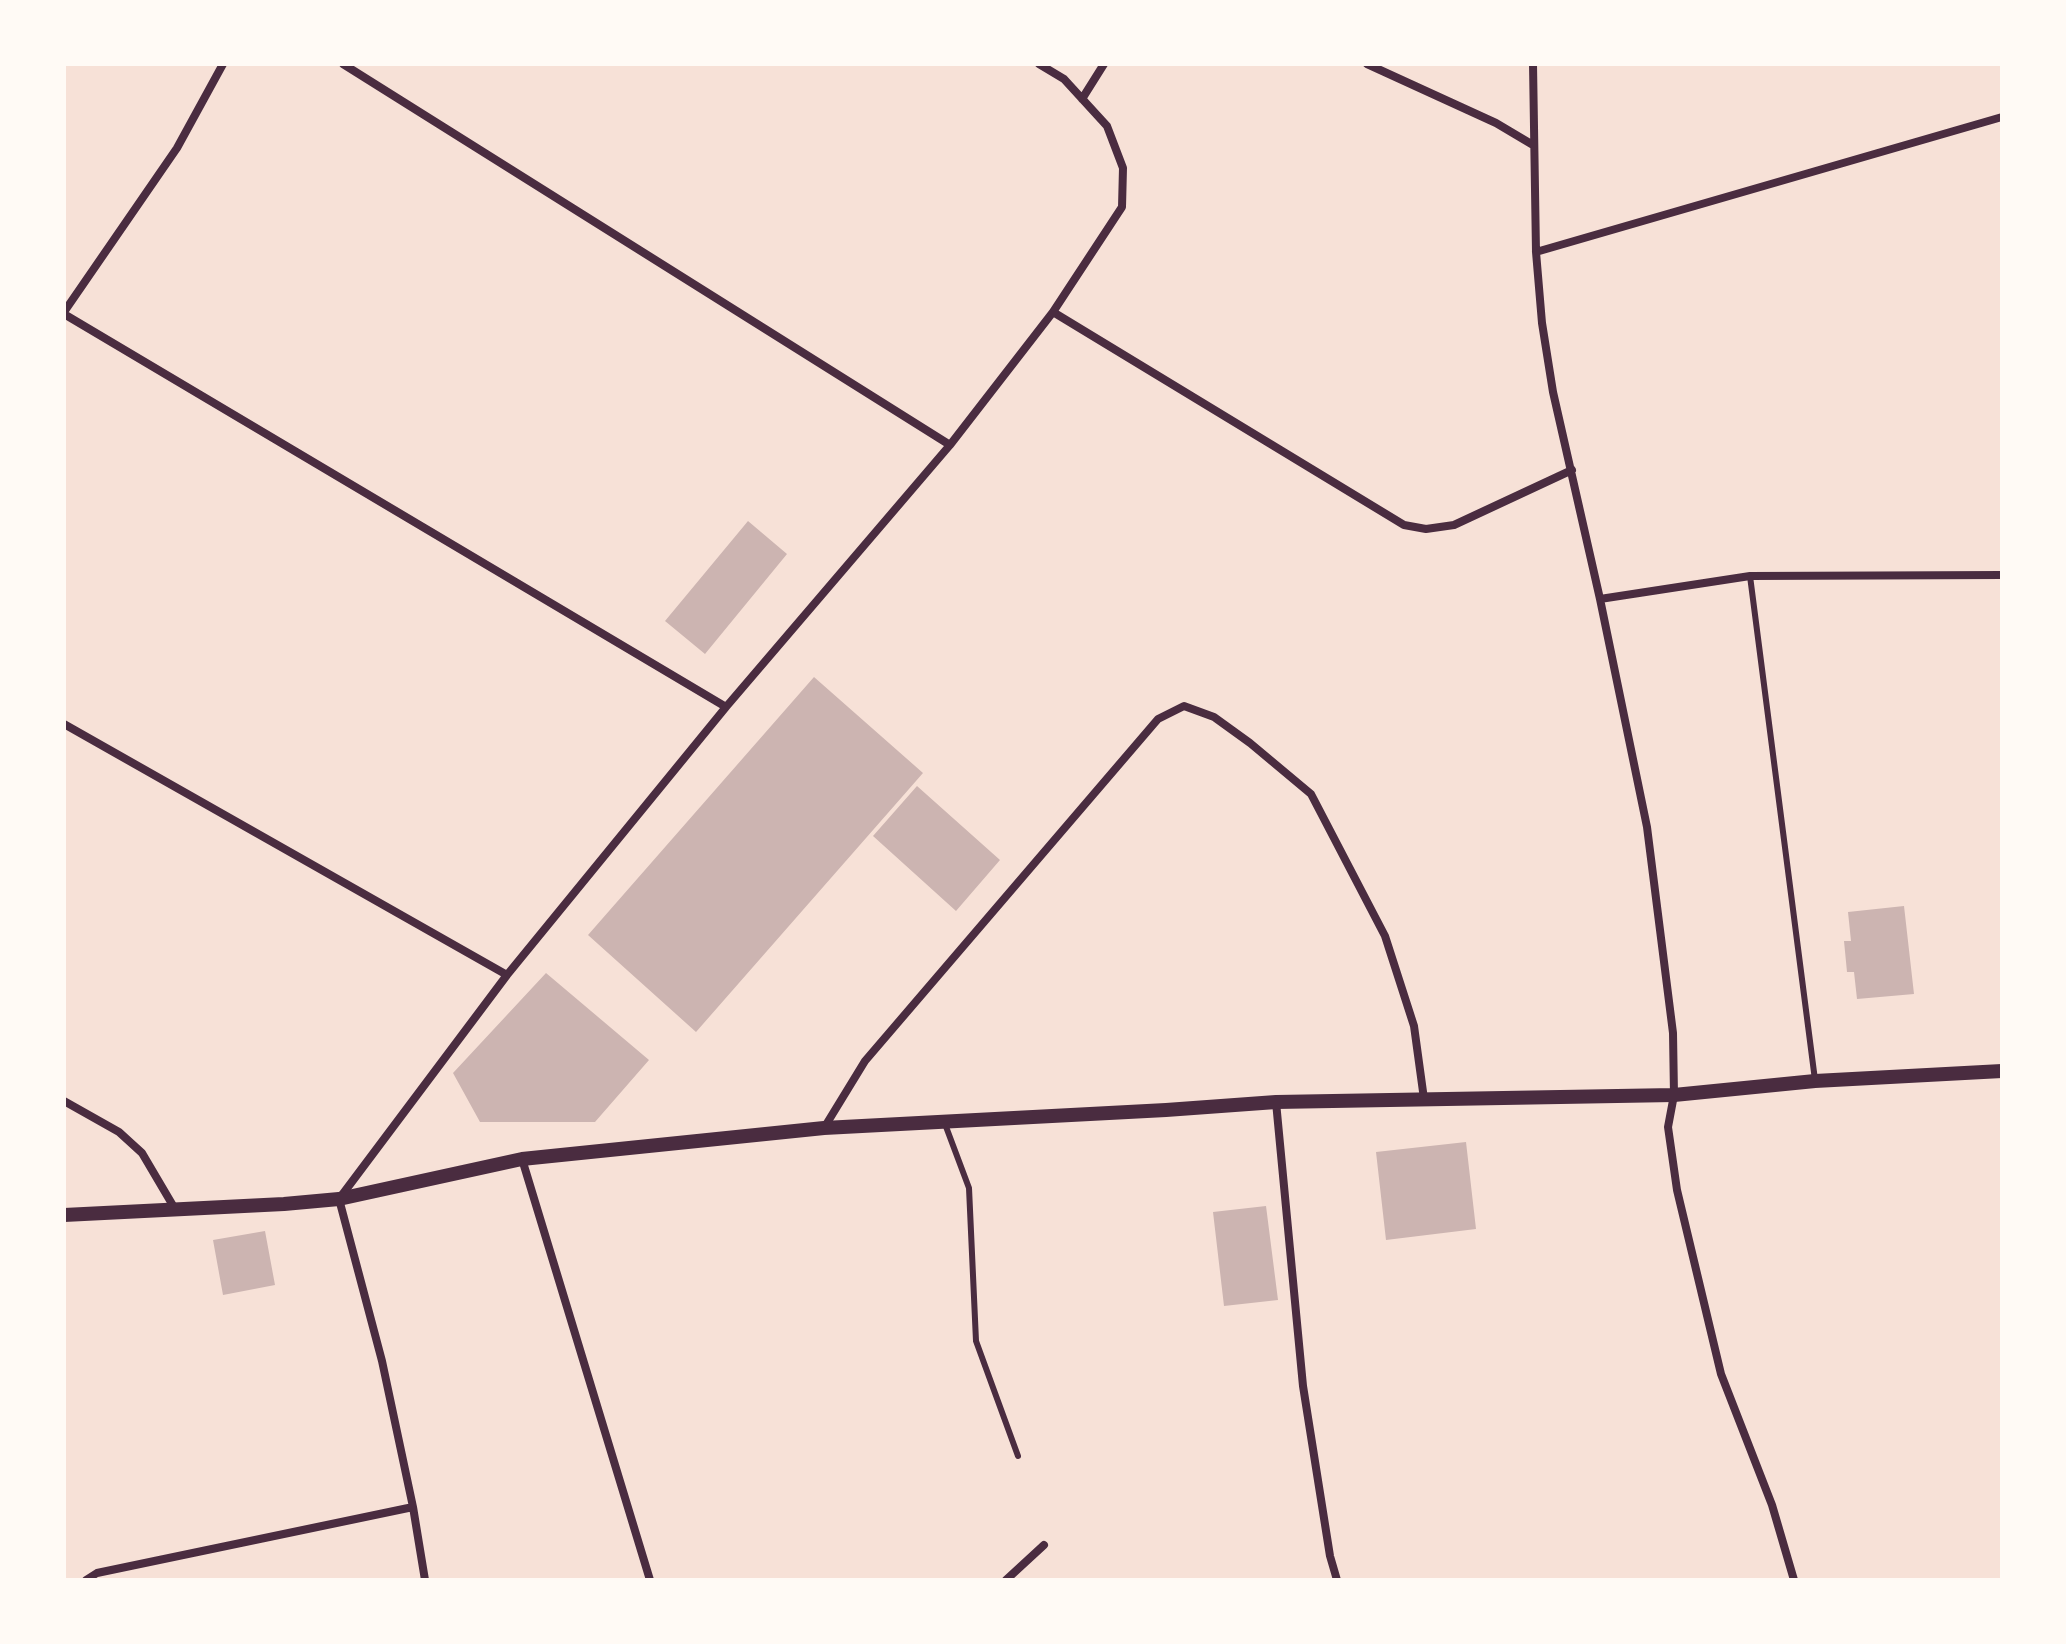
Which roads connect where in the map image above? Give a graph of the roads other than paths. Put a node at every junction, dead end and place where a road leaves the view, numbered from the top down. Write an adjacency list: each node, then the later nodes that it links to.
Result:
1 (223, 64): 12 (street)
2 (343, 64): 13 (street)
3 (1039, 64): 7 (street)
4 (1104, 64): 7 (street)
5 (1367, 64): 9 (street)
6 (1533, 64): 9 (street)
7 (1082, 99): 11 (street)
8 (2002, 117): 10 (street)
9 (1533, 145): 10 (street)
10 (1536, 252): 14 (street)
11 (1053, 312): 13 (street); 14 (street)
12 (64, 313): 18 (street)
13 (950, 445): 18 (street)
14 (1572, 470): 17 (street)
15 (1750, 576): 16 (street); 17 (street); 22 (lane)
16 (2002, 577)
17 (1600, 599): 23 (street)
18 (726, 707): 20 (street)
19 (64, 724): 20 (street)
20 (507, 975): 30 (street)
21 (2002, 1071): 22 (street)
22 (1815, 1081): 23 (street)
23 (1674, 1095): 24 (street); 41 (street)
24 (1424, 1099): 26 (street); 28 (street)
25 (64, 1101): 31 (street)
26 (1276, 1102): 27 (street); 40 (street)
27 (944, 1122): 28 (street); 33 (lane)
28 (824, 1128): 29 (street)
29 (522, 1159): 30 (street); 38 (street)
30 (339, 1199): 31 (street); 34 (street)
31 (175, 1209): 32 (street)
32 (64, 1215)
33 (1018, 1456)
34 (413, 1507): 36 (street); 37 (street)
35 (1044, 1545): 39 (street)
36 (86, 1580)
37 (425, 1580)
38 (650, 1580)
39 (1006, 1580)
40 (1337, 1580)
41 (1794, 1580)

